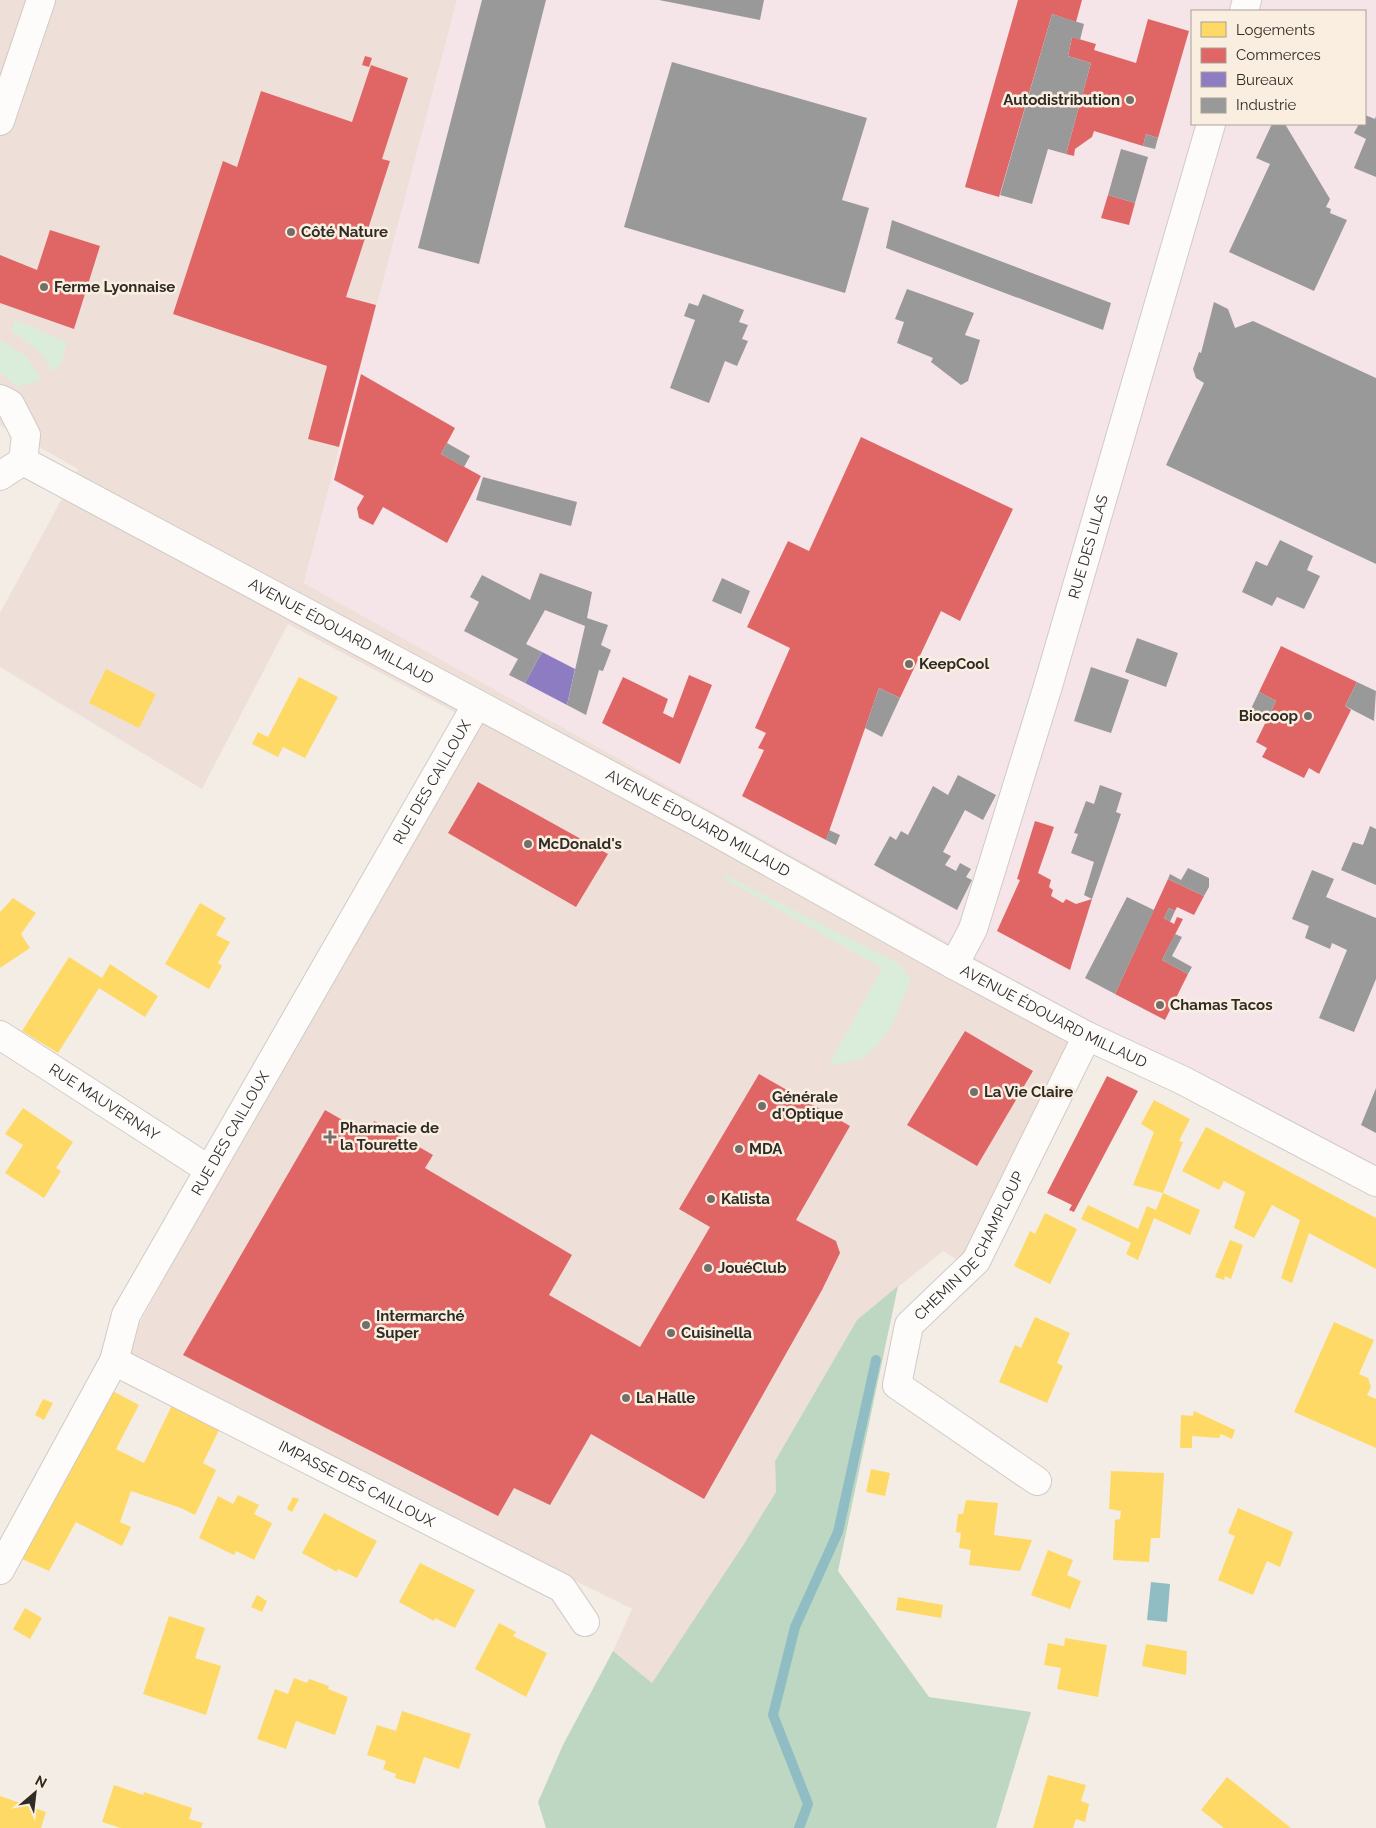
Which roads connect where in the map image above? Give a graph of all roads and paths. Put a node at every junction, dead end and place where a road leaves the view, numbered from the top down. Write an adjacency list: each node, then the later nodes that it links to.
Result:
1 (41, 0): 2 (street)
2 (0, 121)
3 (1211, 125): 8 (street, RUE DES LILAS)
4 (0, 399): 5 (street)
5 (23, 461): 6 (street); 7 (street, AVENUE ÉDOUARD MILLAUD)
6 (0, 476)
7 (477, 704): 8 (street, AVENUE ÉDOUARD MILLAUD); 11 (street, RUE DES CAILLOUX)
8 (954, 965): 10 (street, AVENUE ÉDOUARD MILLAUD)
9 (0, 1034): 11 (street, RUE MAUVERNAY)
10 (1087, 1036): 12 (street, AVENUE ÉDOUARD MILLAUD); 14 (street, CHEMIN DE CHAMPLOUP)
11 (208, 1169): 13 (street, RUE DES CAILLOUX)
12 (1376, 1182)
13 (114, 1361): 15 (street, RUE DES CAILLOUX); 16 (street, IMPASSE DES CAILLOUX)
14 (1038, 1481)
15 (0, 1570)
16 (585, 1622)

